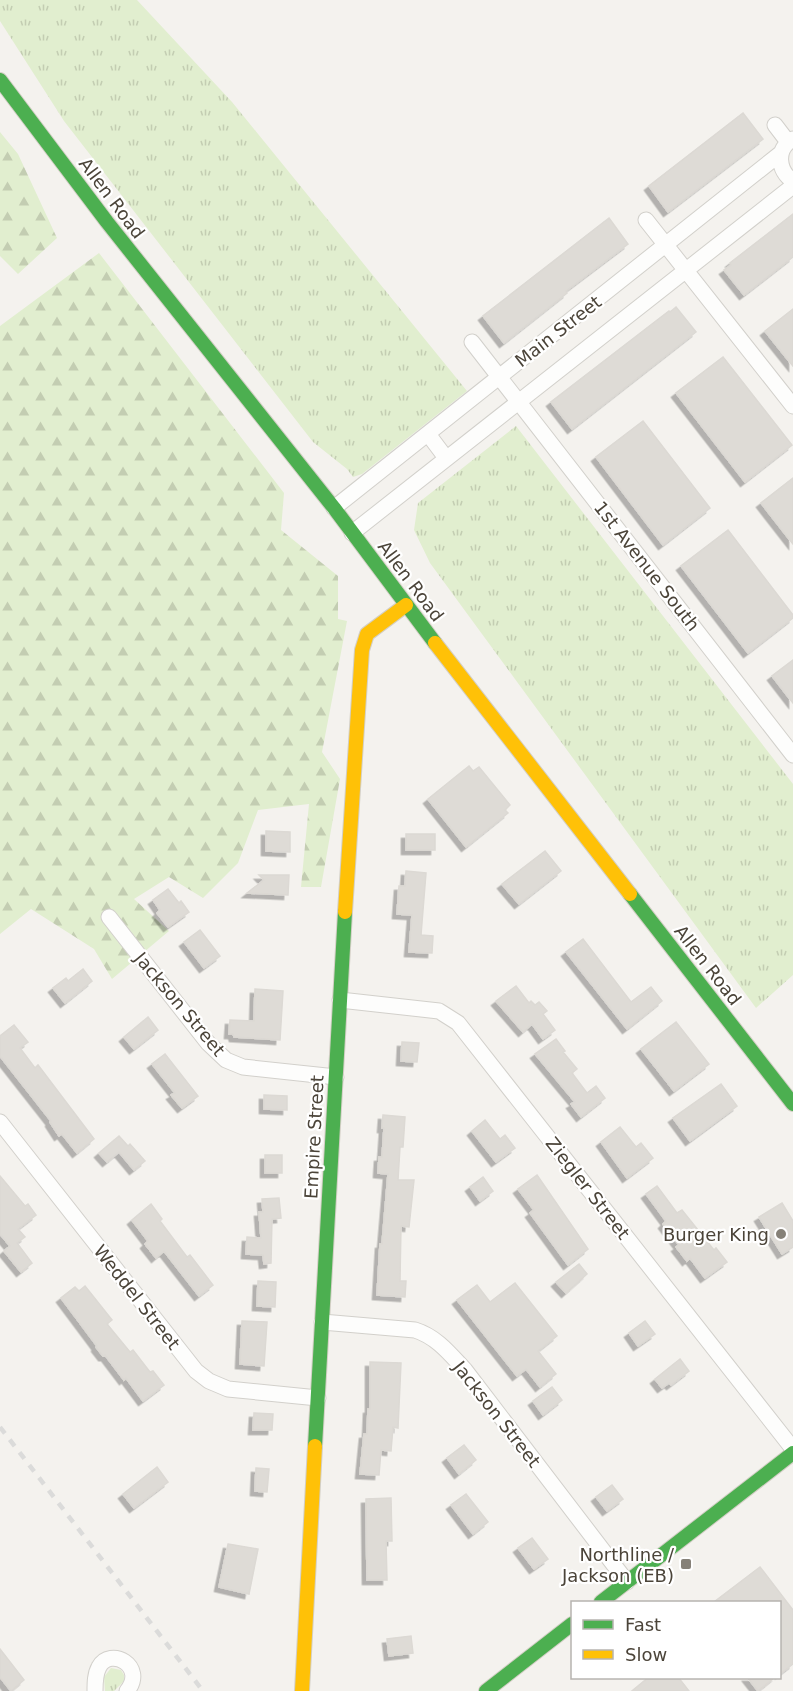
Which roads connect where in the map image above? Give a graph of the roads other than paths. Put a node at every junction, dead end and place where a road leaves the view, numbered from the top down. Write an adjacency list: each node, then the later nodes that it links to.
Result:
1 (0, 80): 15 (main road, Allen Road)
2 (775, 125): 3 (street)
3 (787, 145): 4 (street); 7 (street, Main Street)
4 (793, 181)
5 (793, 186): 8 (street, Main Street)
6 (646, 220): 7 (street)
7 (666, 246): 8 (street); 10 (street, Main Street)
8 (686, 271): 11 (street, Main Street); 12 (street)
9 (472, 342): 10 (street, 1st Avenue South)
10 (500, 377): 11 (street, 1st Avenue South); 13 (street, Main Street)
11 (519, 400): 14 (street, Main Street); 18 (street, 1st Avenue South)
12 (793, 406)
13 (428, 434): 14 (street); 15 (street, Main Street)
14 (446, 458): 16 (street, Main Street)
15 (333, 508): 16 (main road, Allen Road)
16 (352, 533): 17 (main road, Allen Road)
17 (406, 605): 20 (main road, Empire Street); 22 (main road, Allen Road)
18 (793, 755)
19 (109, 916): 21 (street, Jackson Street)
20 (340, 1000): 21 (main road, Empire Street); 26 (street, Ziegler Street)
21 (336, 1077): 24 (main road, Empire Street)
22 (793, 1104)
23 (0, 1122): 25 (street, Weddel Street)
24 (322, 1322): 25 (main road, Empire Street); 27 (street, Jackson Street)
25 (318, 1398): 32 (main road, Empire Street)
26 (793, 1451): 27 (main road)
27 (627, 1582): 28 (main road)
28 (602, 1601)
29 (571, 1626): 33 (main road)
30 (95, 1691): 31 (street)
31 (127, 1691)
32 (302, 1691)
33 (486, 1691)

